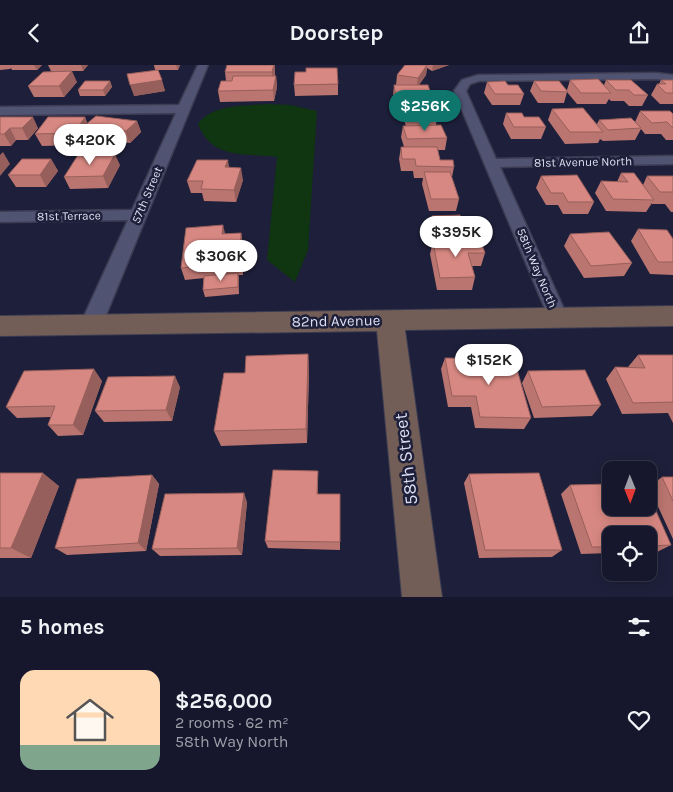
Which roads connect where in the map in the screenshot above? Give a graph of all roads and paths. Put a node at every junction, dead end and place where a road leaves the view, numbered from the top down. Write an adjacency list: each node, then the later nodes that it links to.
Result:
1 (203, 65): 3 (street, 57th Street)
2 (673, 78): 6 (street, 58th Way North)
3 (184, 109): 4 (street); 7 (street, 57th Street)
4 (0, 111)
5 (673, 160): 6 (street, 81st Avenue North)
6 (492, 163): 10 (street, 58th Way North)
7 (138, 215): 8 (street, 81st Terrace); 12 (street, 57th Street)
8 (0, 217)
9 (673, 316): 10 (street, 82nd Avenue)
10 (558, 318): 11 (street, 82nd Avenue)
11 (390, 320): 12 (street, 82nd Avenue); 14 (street, 58th Street)
12 (91, 325): 13 (street, 82nd Avenue)
13 (0, 326)
14 (422, 597)

